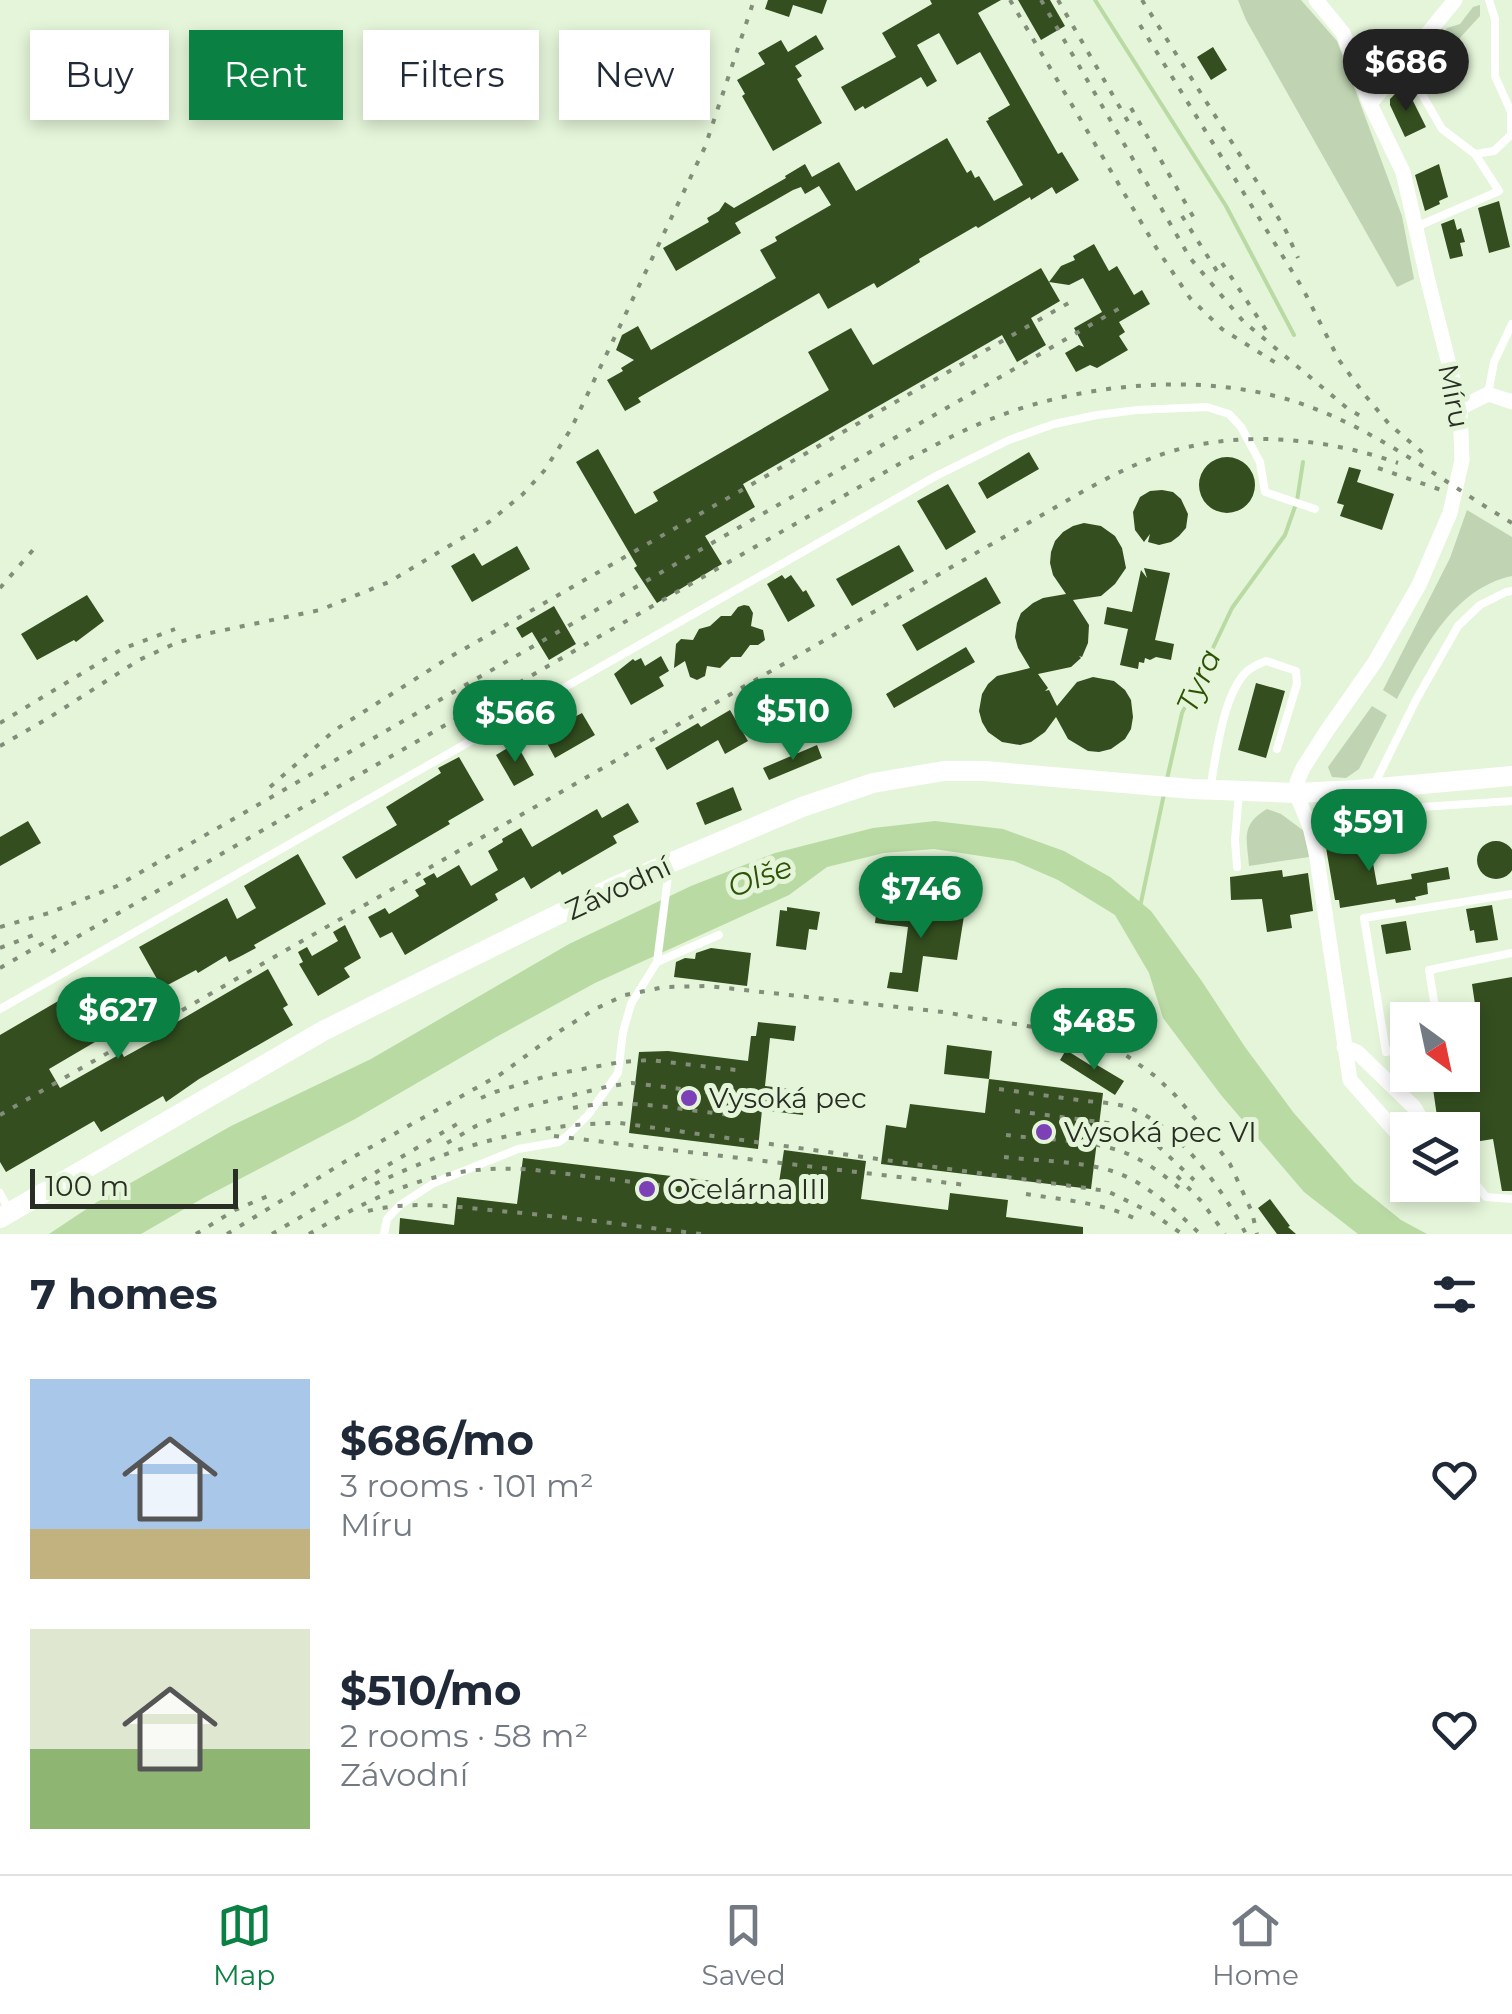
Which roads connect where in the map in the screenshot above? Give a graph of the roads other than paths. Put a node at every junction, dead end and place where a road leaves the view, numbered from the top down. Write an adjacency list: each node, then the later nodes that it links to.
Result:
1 (1316, 0): 5 (street, Míru)
2 (1455, 0): 4 (street)
3 (1488, 0): 6 (lane)
4 (1403, 62): 5 (street); 6 (lane)
5 (1370, 104): 7 (street, Míru)
6 (1476, 154): 7 (lane)
7 (1416, 228): 11 (street, Míru)
8 (1512, 324): 9 (lane)
9 (1488, 394): 10 (street); 11 (street)
10 (1512, 402)
11 (1460, 408): 19 (street, Míru)
12 (1314, 509): 29 (lane)
13 (1512, 591): 16 (lane)
14 (1277, 749): 17 (lane)
15 (1512, 776): 16 (street, Závodní)
16 (1372, 788): 19 (street, Závodní)
17 (1201, 790): 18 (street, Závodní); 23 (street, Závodní)
18 (1239, 792): 19 (street, Závodní); 22 (lane)
19 (1296, 793): 30 (street)
20 (1512, 801): 21 (lane)
21 (1371, 816)
22 (1238, 868)
23 (668, 871): 27 (lane); 37 (street, Závodní)
24 (1512, 894): 31 (lane)
25 (719, 935): 27 (lane)
26 (1512, 953): 28 (lane)
27 (657, 962): 38 (lane)
28 (1434, 1002)
29 (0, 1009)
30 (1344, 1047): 32 (street); 33 (street)
31 (1390, 1051)
32 (1417, 1112)
33 (1390, 1125)
34 (1480, 1189): 36 (lane)
35 (0, 1192): 37 (lane)
36 (1512, 1199)
37 (5, 1215)
38 (384, 1234)

